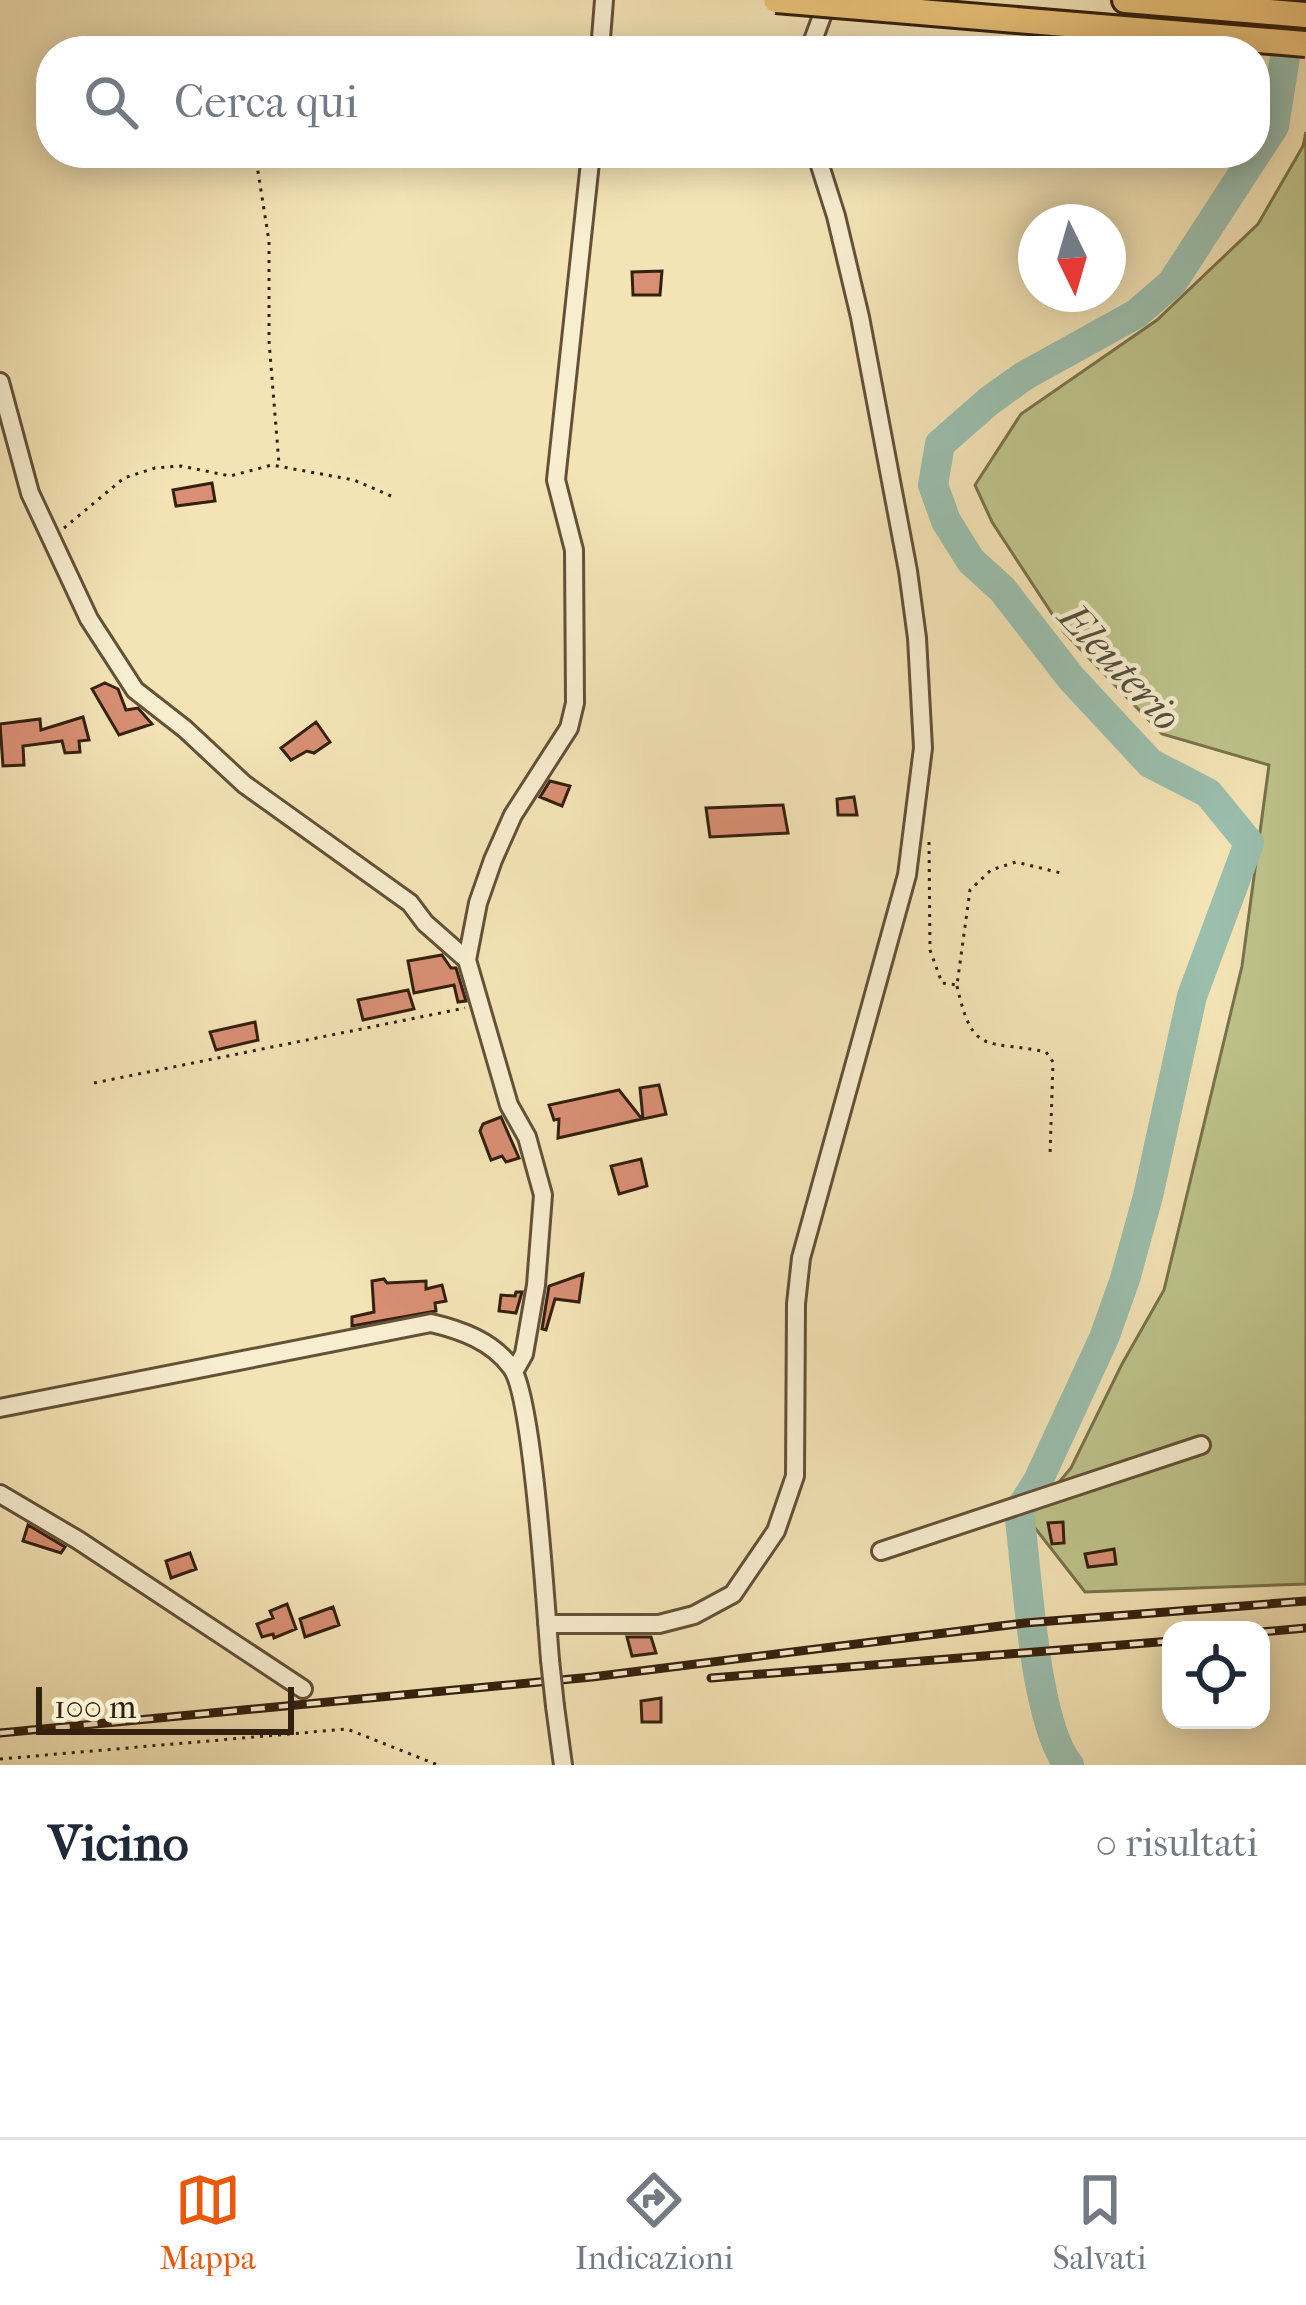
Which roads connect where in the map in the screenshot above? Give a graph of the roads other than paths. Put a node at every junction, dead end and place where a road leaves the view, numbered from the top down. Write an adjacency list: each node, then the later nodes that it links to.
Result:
1 (604, 0): 6 (street)
2 (776, 0): 8 (highway, bridge)
3 (827, 0): 7 (street)
4 (1125, 0): 5 (highway)
5 (1306, 15)
6 (602, 36)
7 (814, 36)
8 (1210, 36)
9 (1270, 41): 10 (highway, bridge)
10 (1306, 44)
11 (589, 168): 14 (street)
12 (821, 168): 20 (street)
13 (0, 382): 14 (street)
14 (467, 960): 15 (street)
15 (515, 1370): 16 (street); 20 (street)
16 (0, 1408)
17 (1201, 1445): 19 (street)
18 (0, 1494): 21 (street)
19 (881, 1551)
20 (547, 1624): 22 (street, bridge)
21 (303, 1688)
22 (563, 1765)

